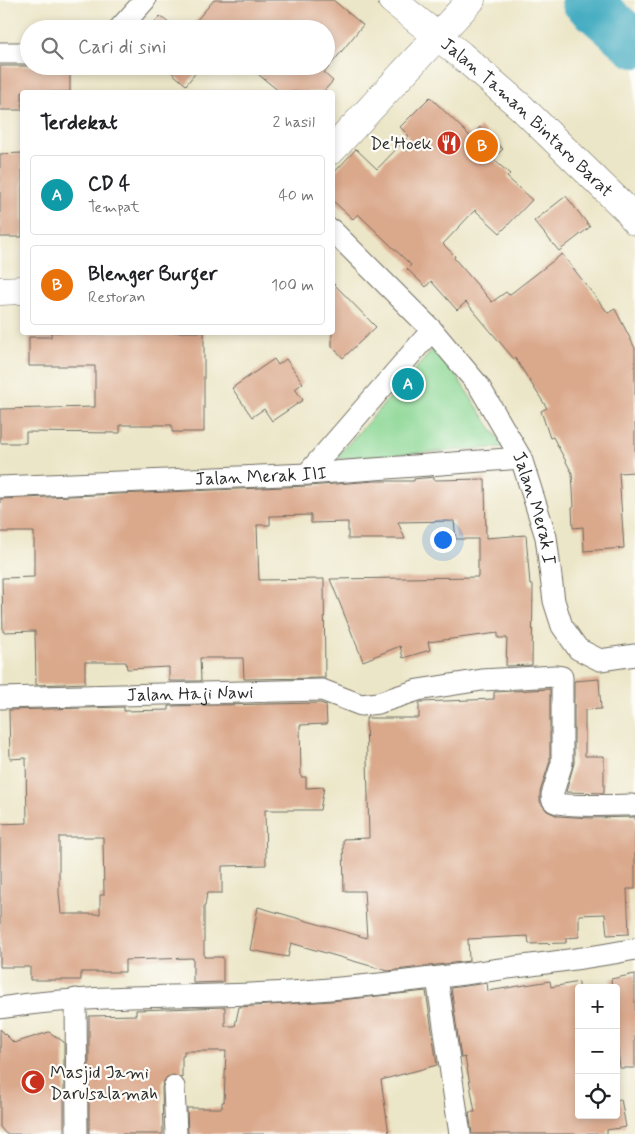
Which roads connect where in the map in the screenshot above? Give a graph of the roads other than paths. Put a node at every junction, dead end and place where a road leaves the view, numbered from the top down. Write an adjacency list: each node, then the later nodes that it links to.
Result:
1 (144, 0): 4 (street)
2 (392, 0): 5 (main road, Jalan Taman Bintaro Barat)
3 (471, 0): 5 (main road)
4 (127, 20)
5 (437, 37): 8 (main road); 9 (main road, Jalan Taman Bintaro Barat)
6 (0, 53): 7 (street)
7 (20, 53)
8 (335, 147)
9 (635, 221)
10 (335, 233): 13 (street, Jalan Merak I)
11 (20, 290): 12 (main road)
12 (0, 291)
13 (432, 330): 14 (street, Jalan Merak I); 15 (street)
14 (521, 458): 15 (street, Jalan Merak III); 17 (street, Jalan Merak I)
15 (307, 474): 16 (street, Jalan Merak III)
16 (0, 487)
17 (635, 655)
18 (0, 698): 19 (street, Jalan Haji Nawi)
19 (632, 804)
20 (635, 949): 21 (street)
21 (437, 978): 22 (street); 27 (street)
22 (76, 999): 23 (street); 25 (street)
23 (0, 1008)
24 (174, 1087): 26 (street)
25 (77, 1134)
26 (176, 1134)
27 (460, 1134)

